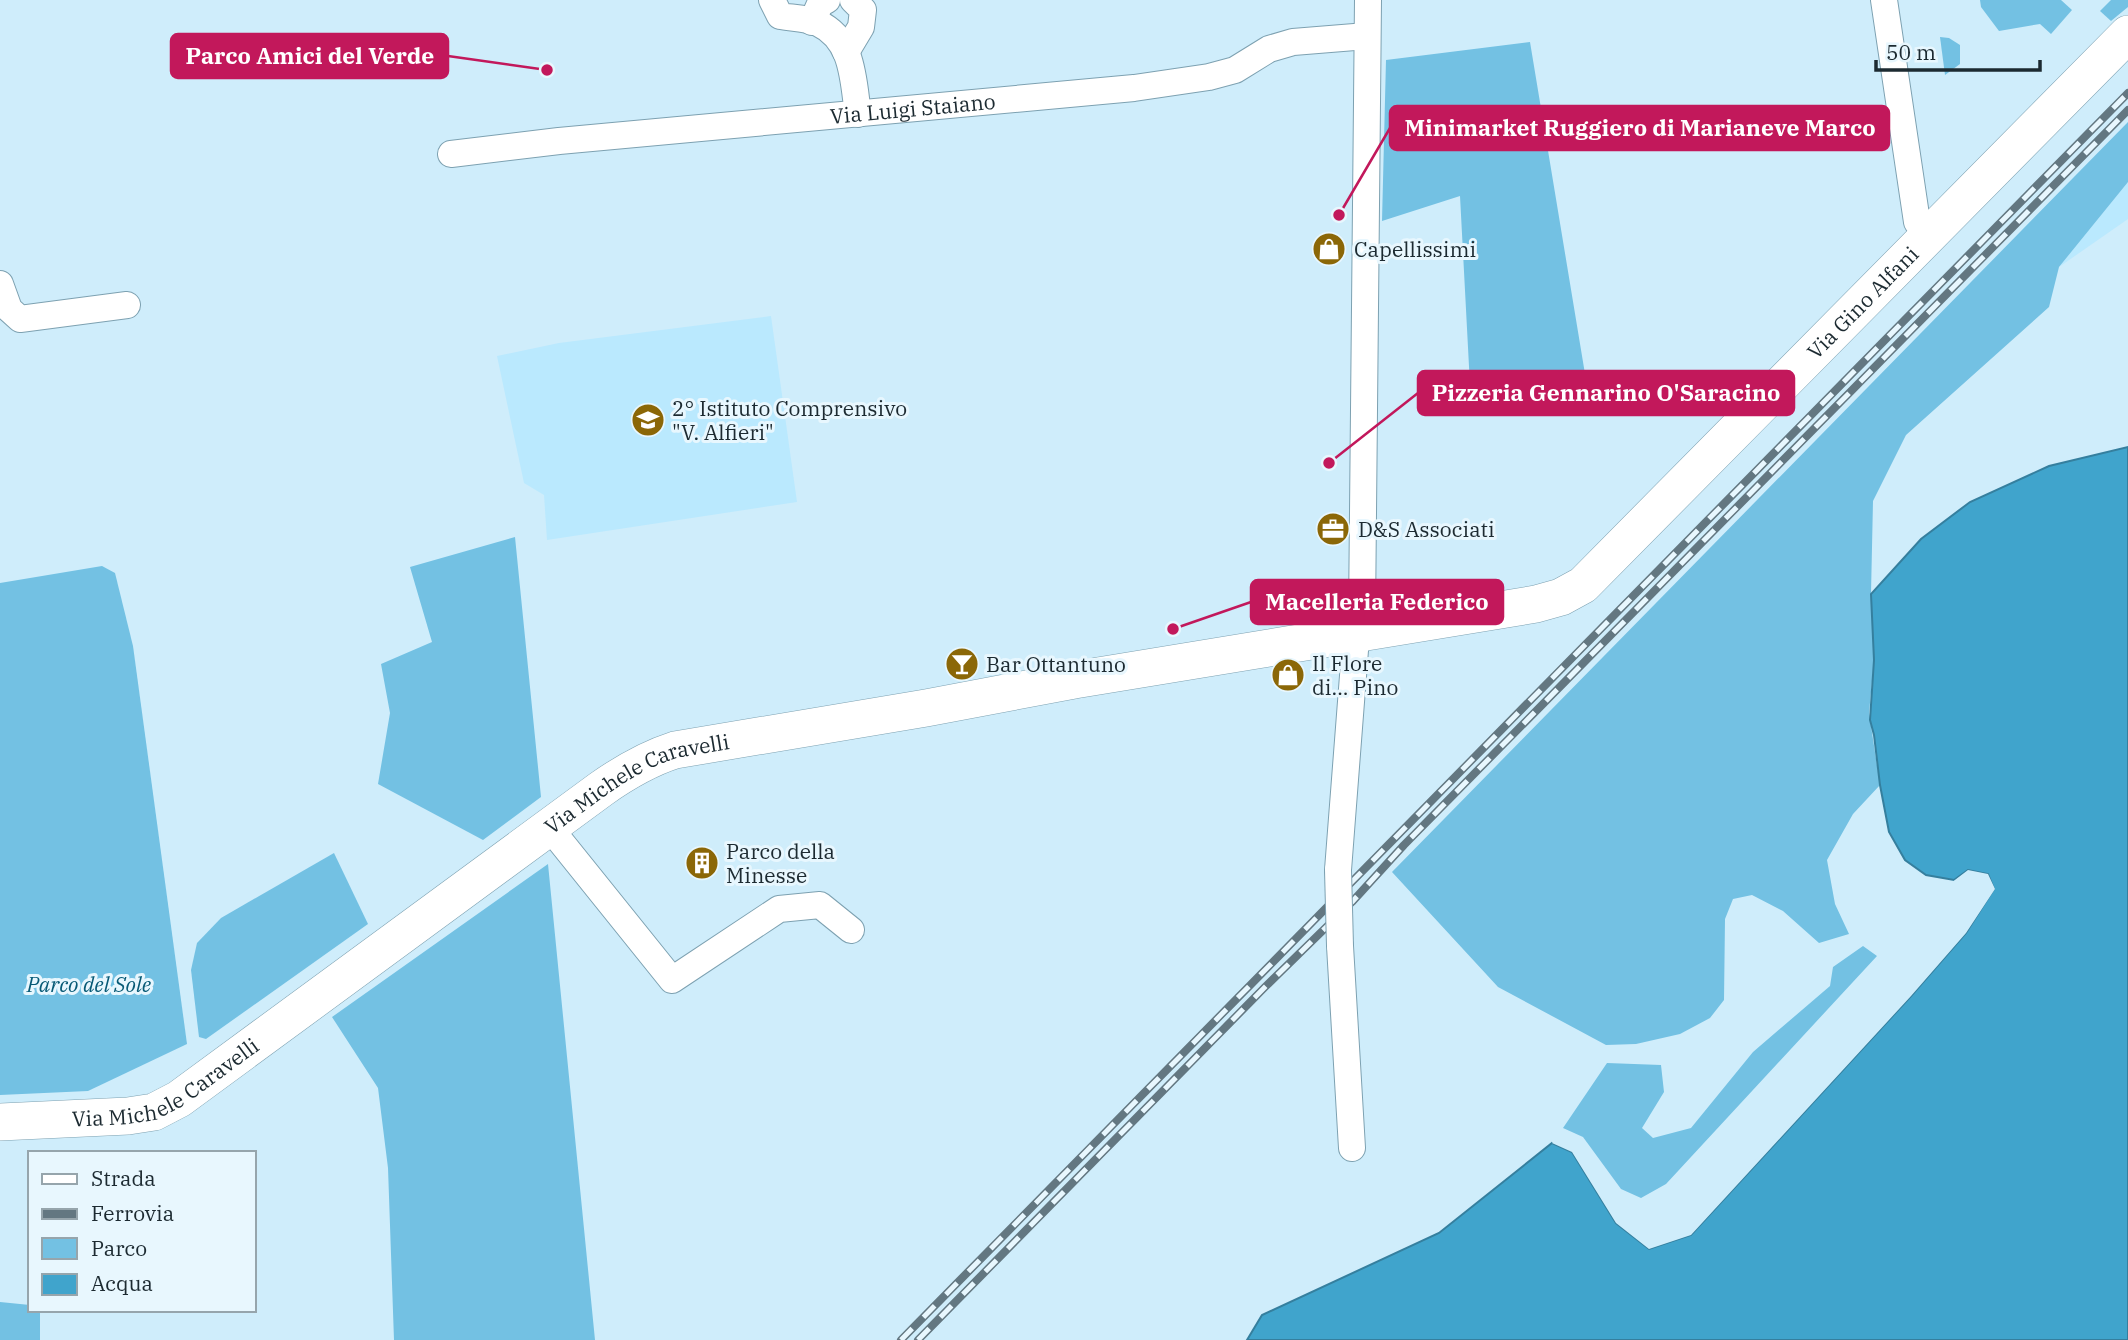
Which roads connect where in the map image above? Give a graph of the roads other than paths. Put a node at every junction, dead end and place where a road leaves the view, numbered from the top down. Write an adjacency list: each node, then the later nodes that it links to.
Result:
1 (772, 0): 6 (street)
2 (827, 0): 6 (street)
3 (853, 0): 9 (street)
4 (1368, 0): 8 (street)
5 (1884, 0): 12 (street)
6 (812, 22): 9 (street)
7 (2128, 34): 12 (street, Via Gino Alfani)
8 (1367, 36): 10 (street, Via Luigi Staiano); 15 (street)
9 (846, 52): 10 (street)
10 (858, 114): 11 (street, Via Luigi Staiano)
11 (451, 154)
12 (1927, 237): 15 (street, Via Gino Alfani)
13 (0, 284): 14 (street)
14 (127, 305)
15 (1359, 633): 16 (street, Via Michele Caravelli); 19 (street, bridge)
16 (549, 827): 17 (street); 18 (street, Via Michele Caravelli)
17 (851, 930)
18 (0, 1122)
19 (1352, 1148)

